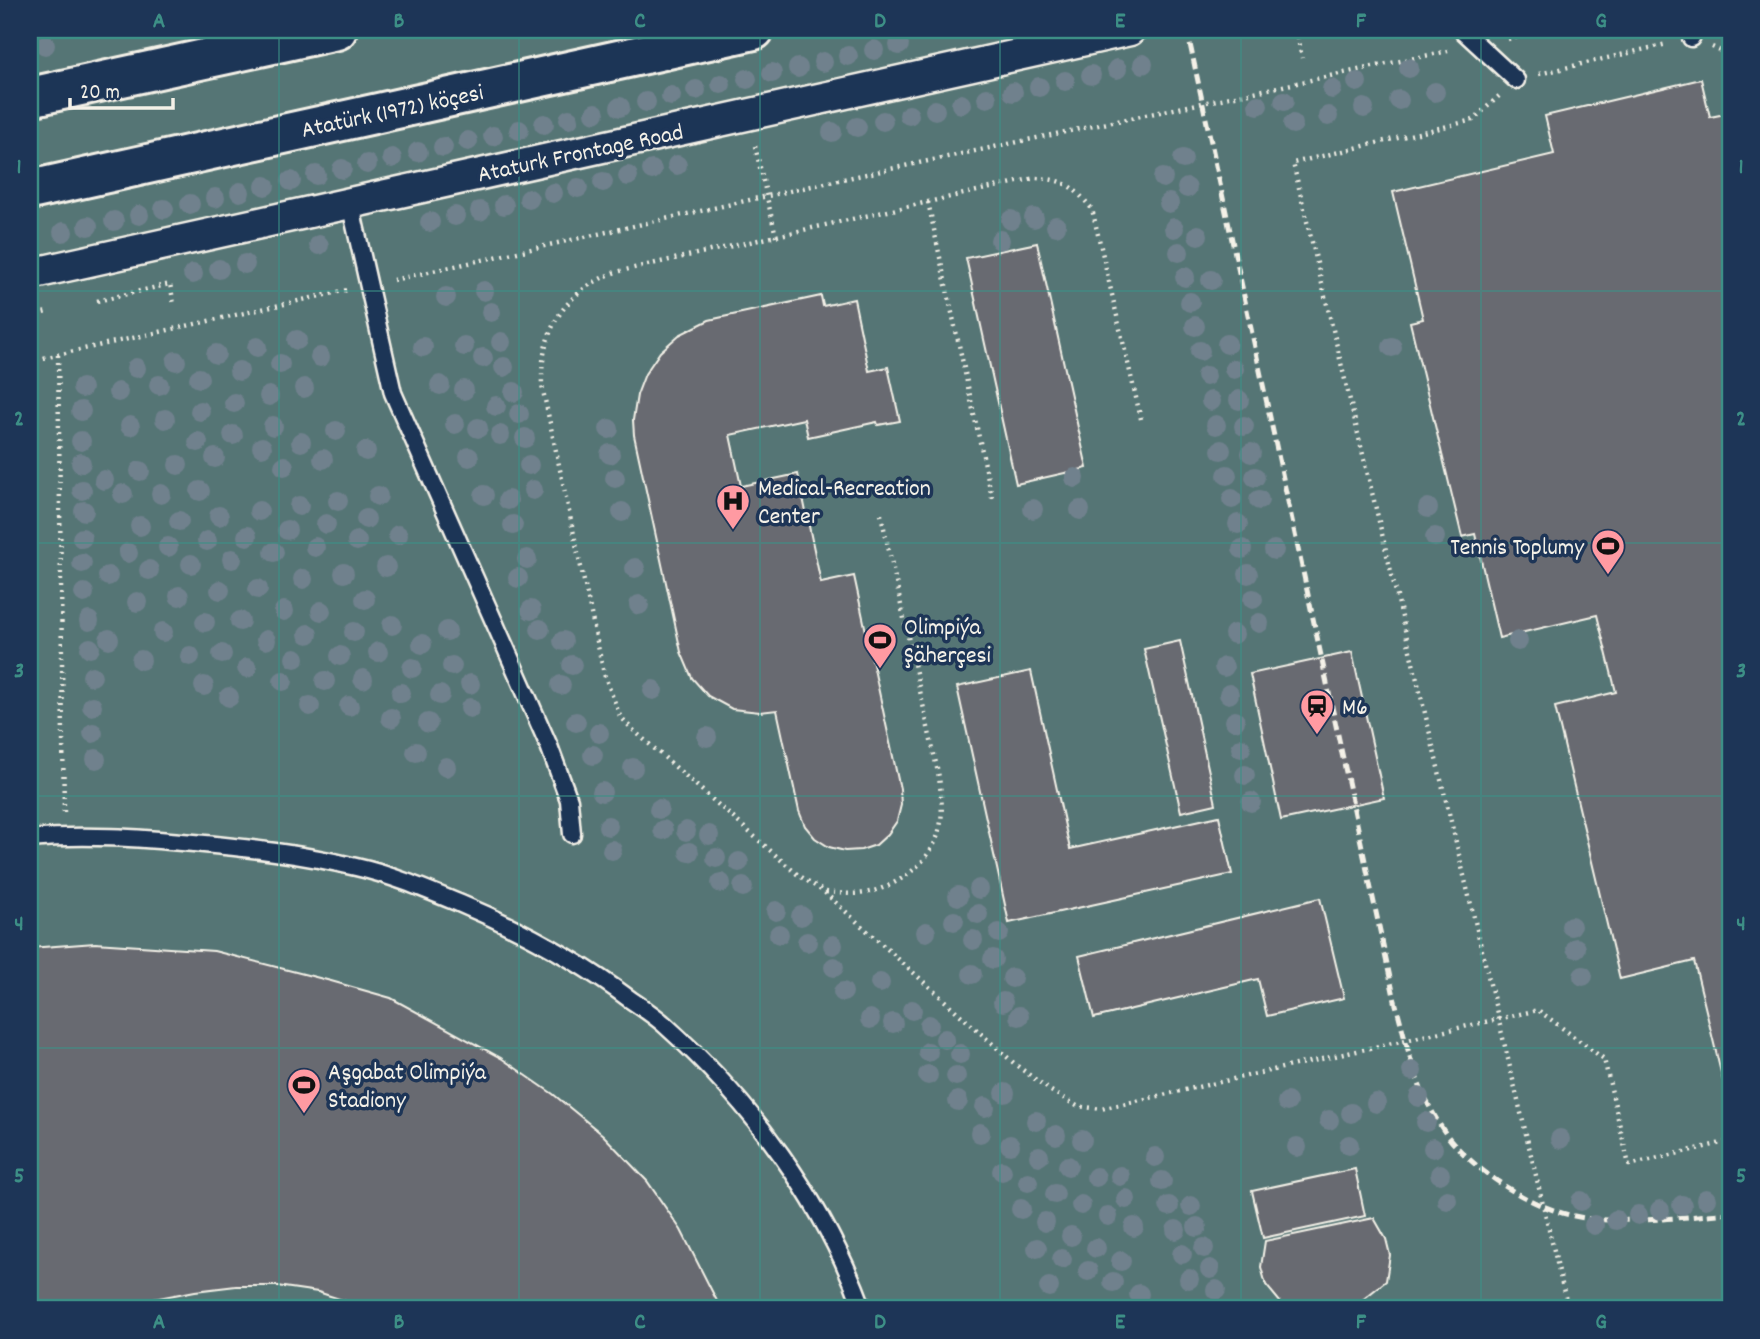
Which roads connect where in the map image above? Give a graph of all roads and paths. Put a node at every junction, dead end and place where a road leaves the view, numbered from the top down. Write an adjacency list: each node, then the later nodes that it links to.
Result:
1 (337, 30): 12 (main road)
2 (754, 30): 14 (main road, Atatürk (1972) köçesi)
3 (1130, 30): 13 (street, Ataturk Frontage Road)
4 (1296, 30): 10 (path)
5 (1462, 30): 8 (lane)
6 (1552, 30): 8 (path)
7 (1693, 34): 9 (path); 11 (path)
8 (1478, 45): 11 (lane); 15 (path)
9 (1730, 55)
10 (1302, 58)
11 (1516, 80): 34 (path)
12 (30, 97)
13 (748, 115): 15 (path); 17 (street, Ataturk Frontage Road)
14 (30, 190)
15 (766, 196): 18 (path); 20 (path)
16 (928, 202): 18 (path); 27 (path); 28 (path)
17 (350, 203): 19 (street, Ataturk Frontage Road); 20 (lane)
18 (776, 236): 33 (path)
19 (30, 274)
20 (368, 285): 25 (path); 30 (lane)
21 (97, 300): 22 (path)
22 (174, 304)
23 (47, 312): 24 (path)
24 (30, 316)
25 (58, 355): 26 (path); 31 (path)
26 (30, 361)
27 (1141, 419)
28 (993, 502)
29 (880, 510): 33 (path)
30 (572, 834)
31 (64, 837): 32 (lane); 36 (lane)
32 (30, 839)
33 (824, 892): 34 (path)
34 (1499, 1019): 35 (path); 37 (path)
35 (1730, 1141)
36 (863, 1309)
37 (1568, 1309)

